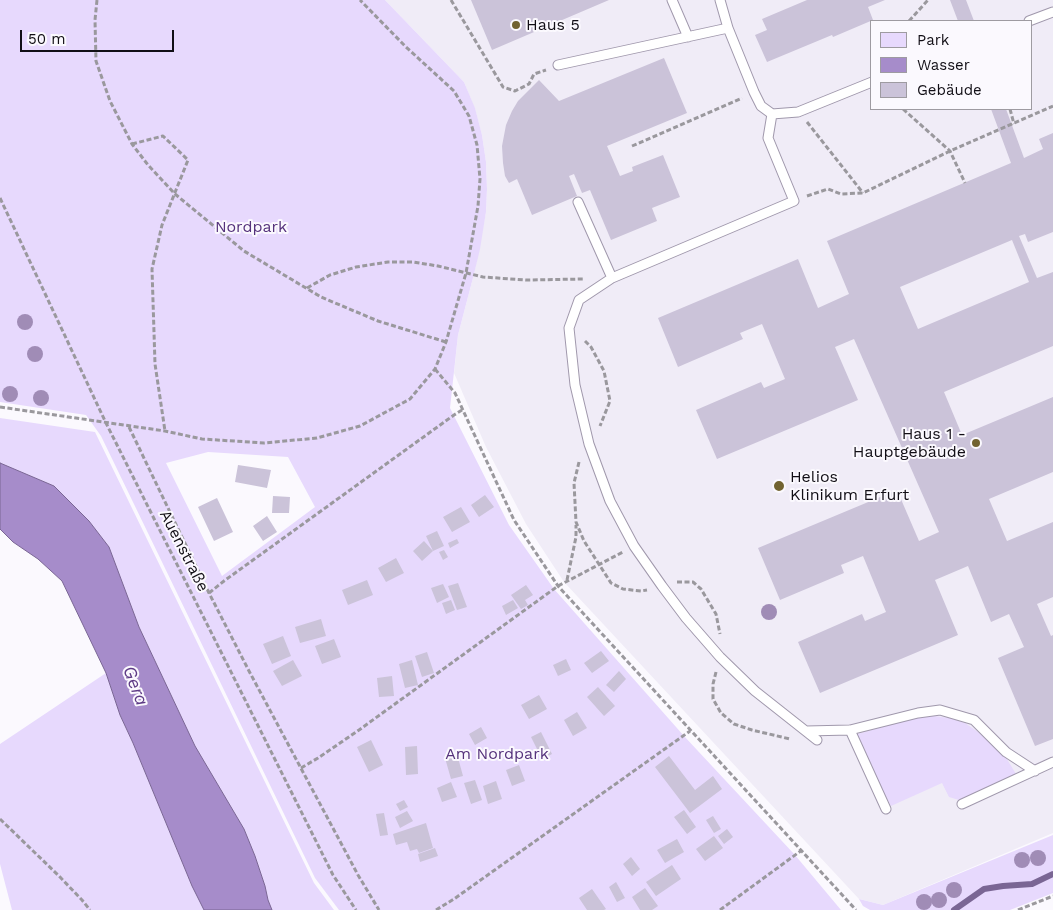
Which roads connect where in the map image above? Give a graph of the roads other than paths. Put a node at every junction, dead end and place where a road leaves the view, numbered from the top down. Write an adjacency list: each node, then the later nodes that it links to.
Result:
1 (672, 0): 6 (lane)
2 (720, 0): 5 (lane)
3 (1053, 12): 4 (lane)
4 (1032, 20)
5 (728, 28): 6 (lane); 9 (lane)
6 (688, 38): 7 (lane)
7 (558, 65)
8 (870, 83): 9 (lane)
9 (772, 114): 11 (lane)
10 (578, 202): 11 (lane)
11 (612, 278): 13 (lane)
12 (850, 730): 13 (lane); 16 (lane); 18 (lane)
13 (806, 731): 14 (lane)
14 (817, 740)
15 (1053, 762): 16 (lane)
16 (1035, 771): 17 (lane)
17 (962, 804)
18 (886, 809)

